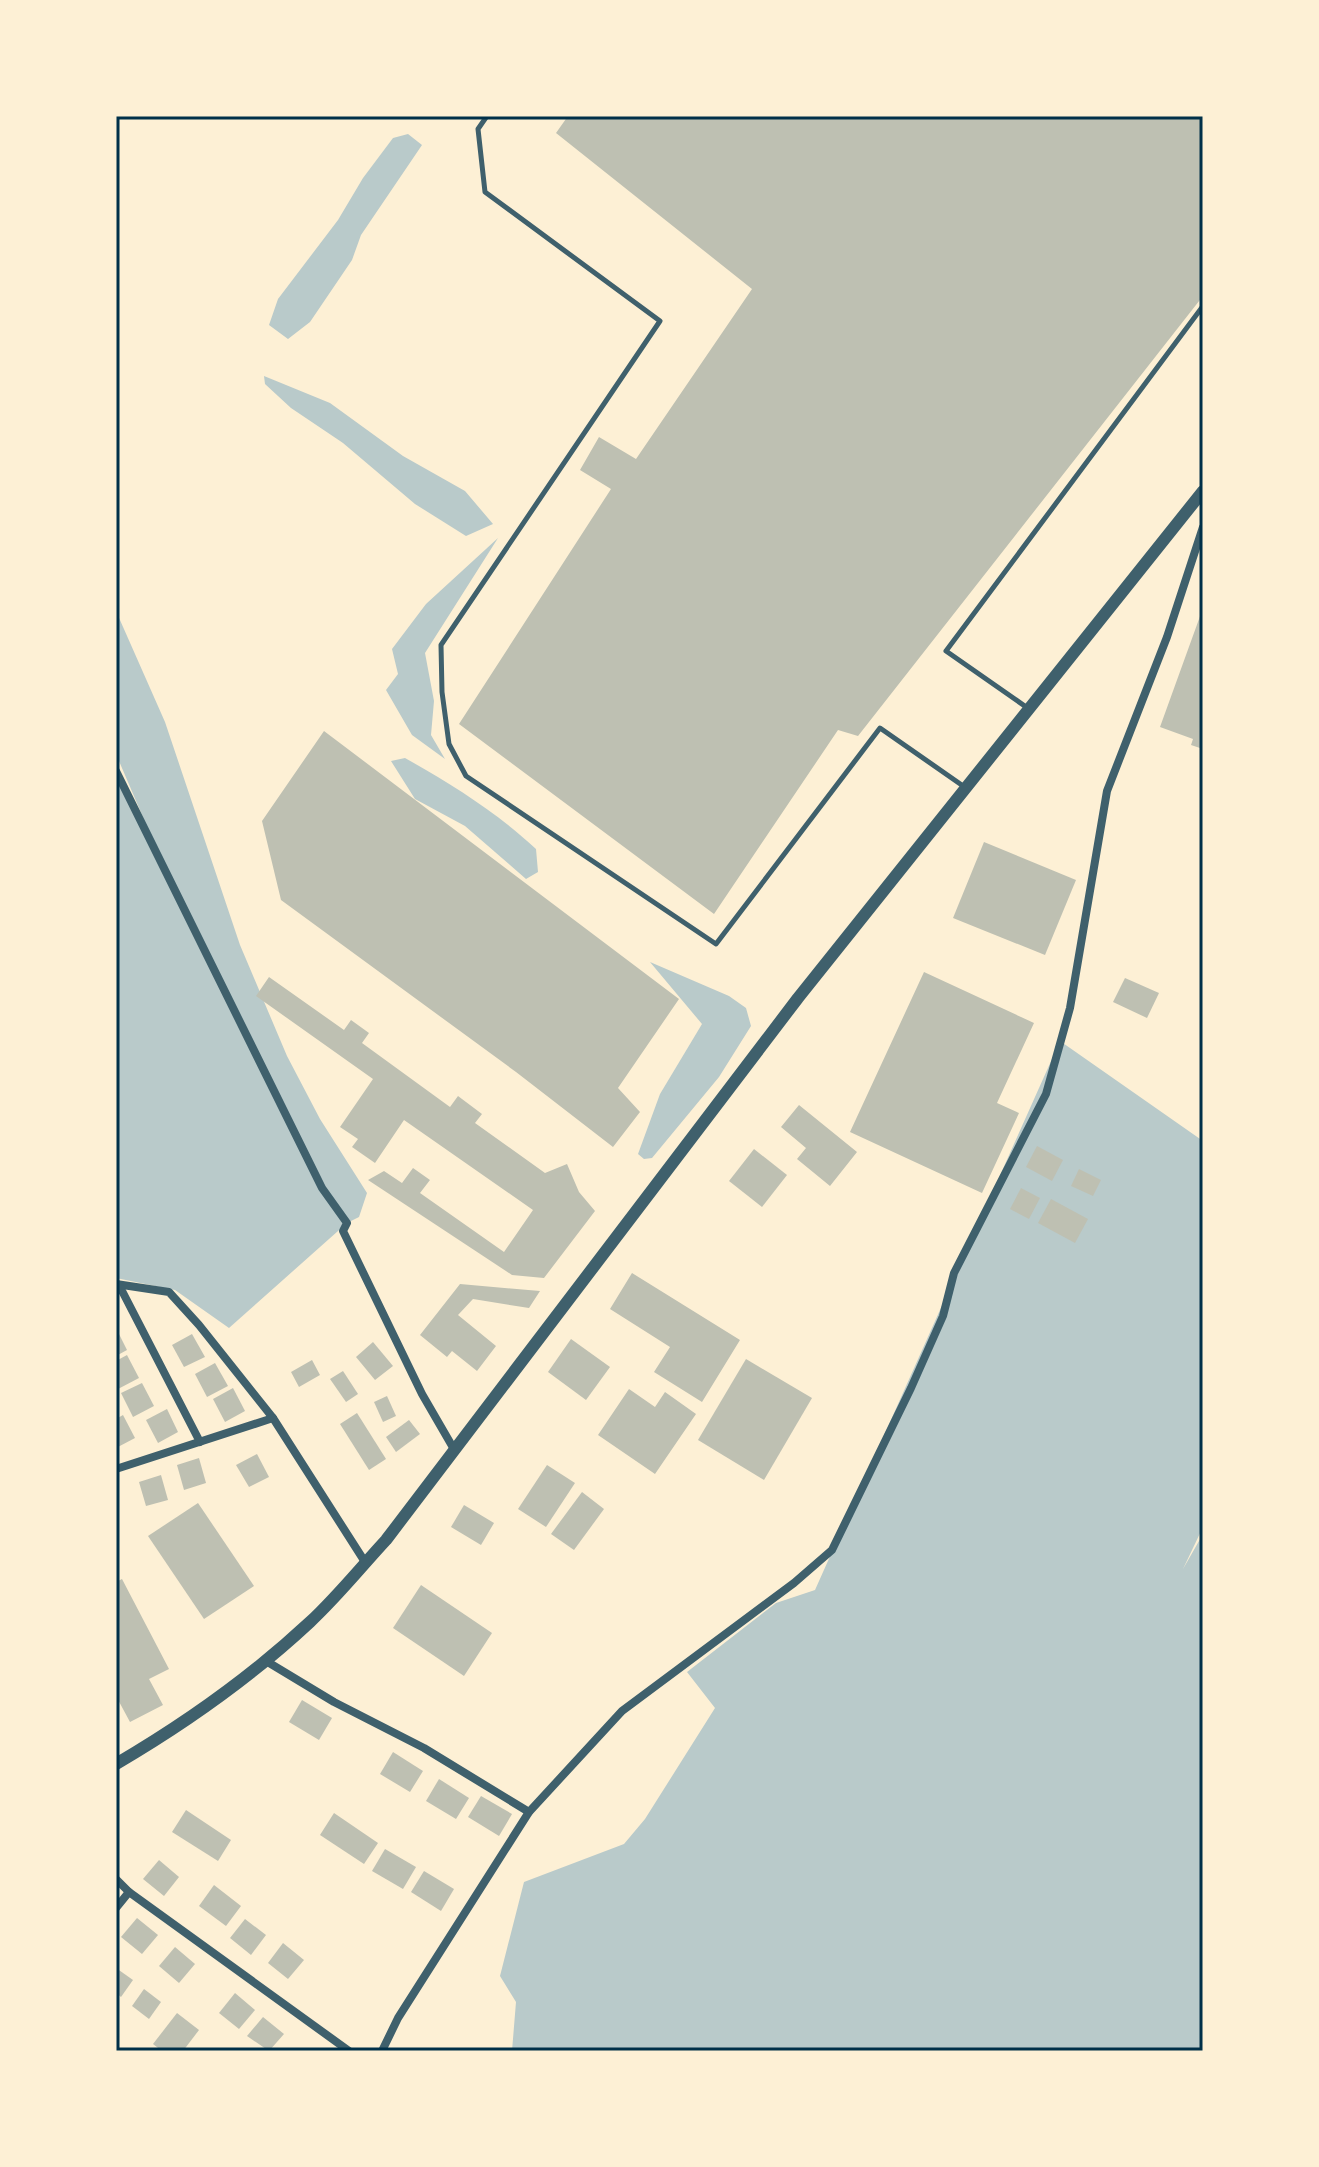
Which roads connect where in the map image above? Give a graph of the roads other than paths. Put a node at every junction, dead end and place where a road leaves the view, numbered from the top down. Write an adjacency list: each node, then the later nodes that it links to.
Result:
1 (487, 116): 7 (lane)
2 (1203, 306): 5 (lane)
3 (1203, 491): 5 (street)
4 (1203, 527): 16 (street)
5 (1030, 710): 7 (street)
6 (116, 771): 11 (street)
7 (967, 789): 11 (street)
8 (118, 1284): 9 (street); 10 (street)
9 (273, 1418): 10 (street); 13 (street)
10 (200, 1442): 12 (street)
11 (455, 1451): 13 (street)
12 (116, 1469)
13 (365, 1562): 14 (street)
14 (266, 1661): 15 (street); 16 (street)
15 (116, 1764)
16 (529, 1812): 21 (street)
17 (116, 1879): 18 (street)
18 (129, 1892): 19 (street); 20 (street)
19 (116, 1908)
20 (349, 2051)
21 (382, 2051)

